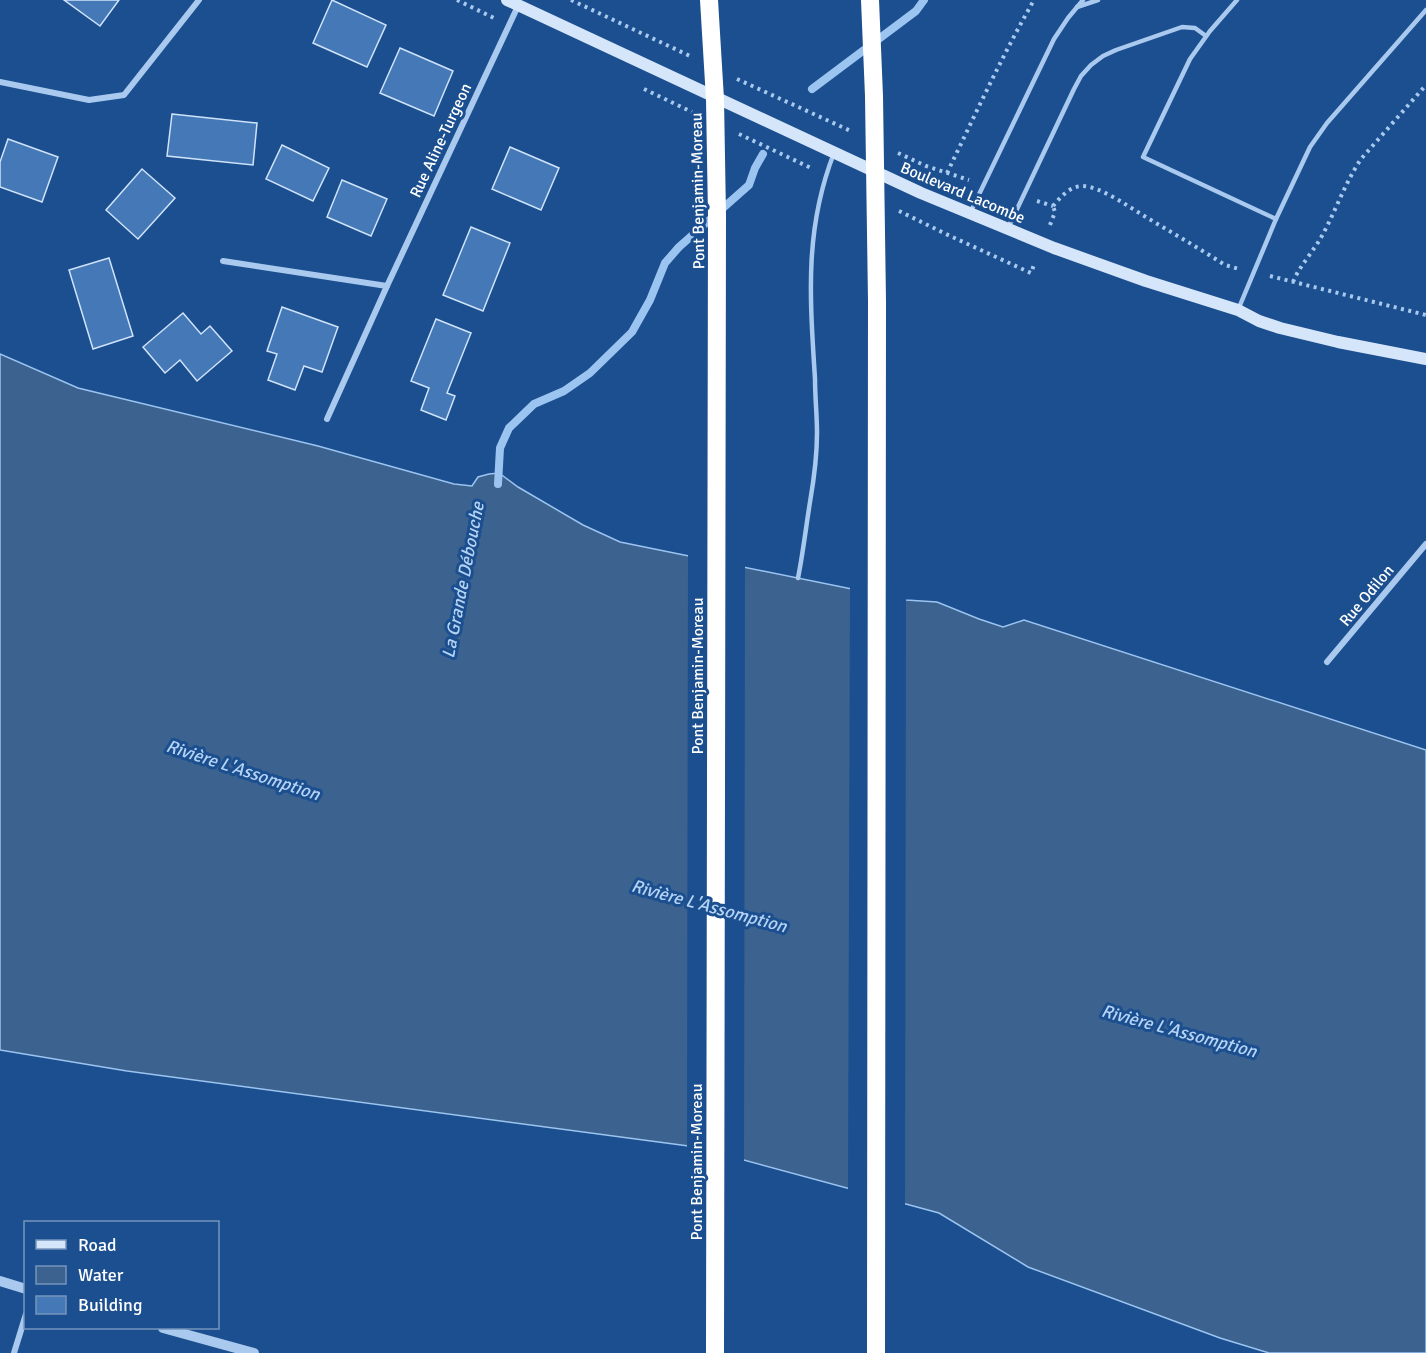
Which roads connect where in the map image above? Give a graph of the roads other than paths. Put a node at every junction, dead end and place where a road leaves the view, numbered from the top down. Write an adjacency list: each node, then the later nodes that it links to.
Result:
1 (199, 0): 11 (street)
2 (709, 0): 30 (highway, Pont Benjamin-Moreau, bridge)
3 (870, 0): 31 (highway, bridge)
4 (1083, 0): 8 (lane)
5 (1098, 0): 8 (lane)
6 (1237, 0): 10 (lane)
7 (512, 3): 12 (main road, Boulevard Lacombe); 17 (street, Rue Aline-Turgeon)
8 (1077, 7): 13 (lane)
9 (1426, 10): 14 (lane)
10 (1206, 36): 14 (lane); 15 (lane)
11 (0, 82)
12 (834, 153): 13 (main road, Boulevard Lacombe); 22 (lane)
13 (970, 214): 15 (main road, Boulevard Lacombe)
14 (1276, 219): 18 (lane)
15 (1007, 228): 18 (main road, Boulevard Lacombe)
16 (223, 261): 17 (street)
17 (387, 286): 20 (street, Rue Aline-Turgeon)
18 (1238, 310): 19 (main road, Boulevard Lacombe)
19 (1426, 359)
20 (327, 419)
21 (1426, 544): 23 (street, Rue Odilon)
22 (798, 578)
23 (1327, 662)
24 (0, 1281): 25 (street)
25 (24, 1288)
26 (24, 1320): 28 (street)
27 (168, 1329): 29 (street)
28 (14, 1353)
29 (254, 1353)
30 (716, 1353)
31 (876, 1353)

